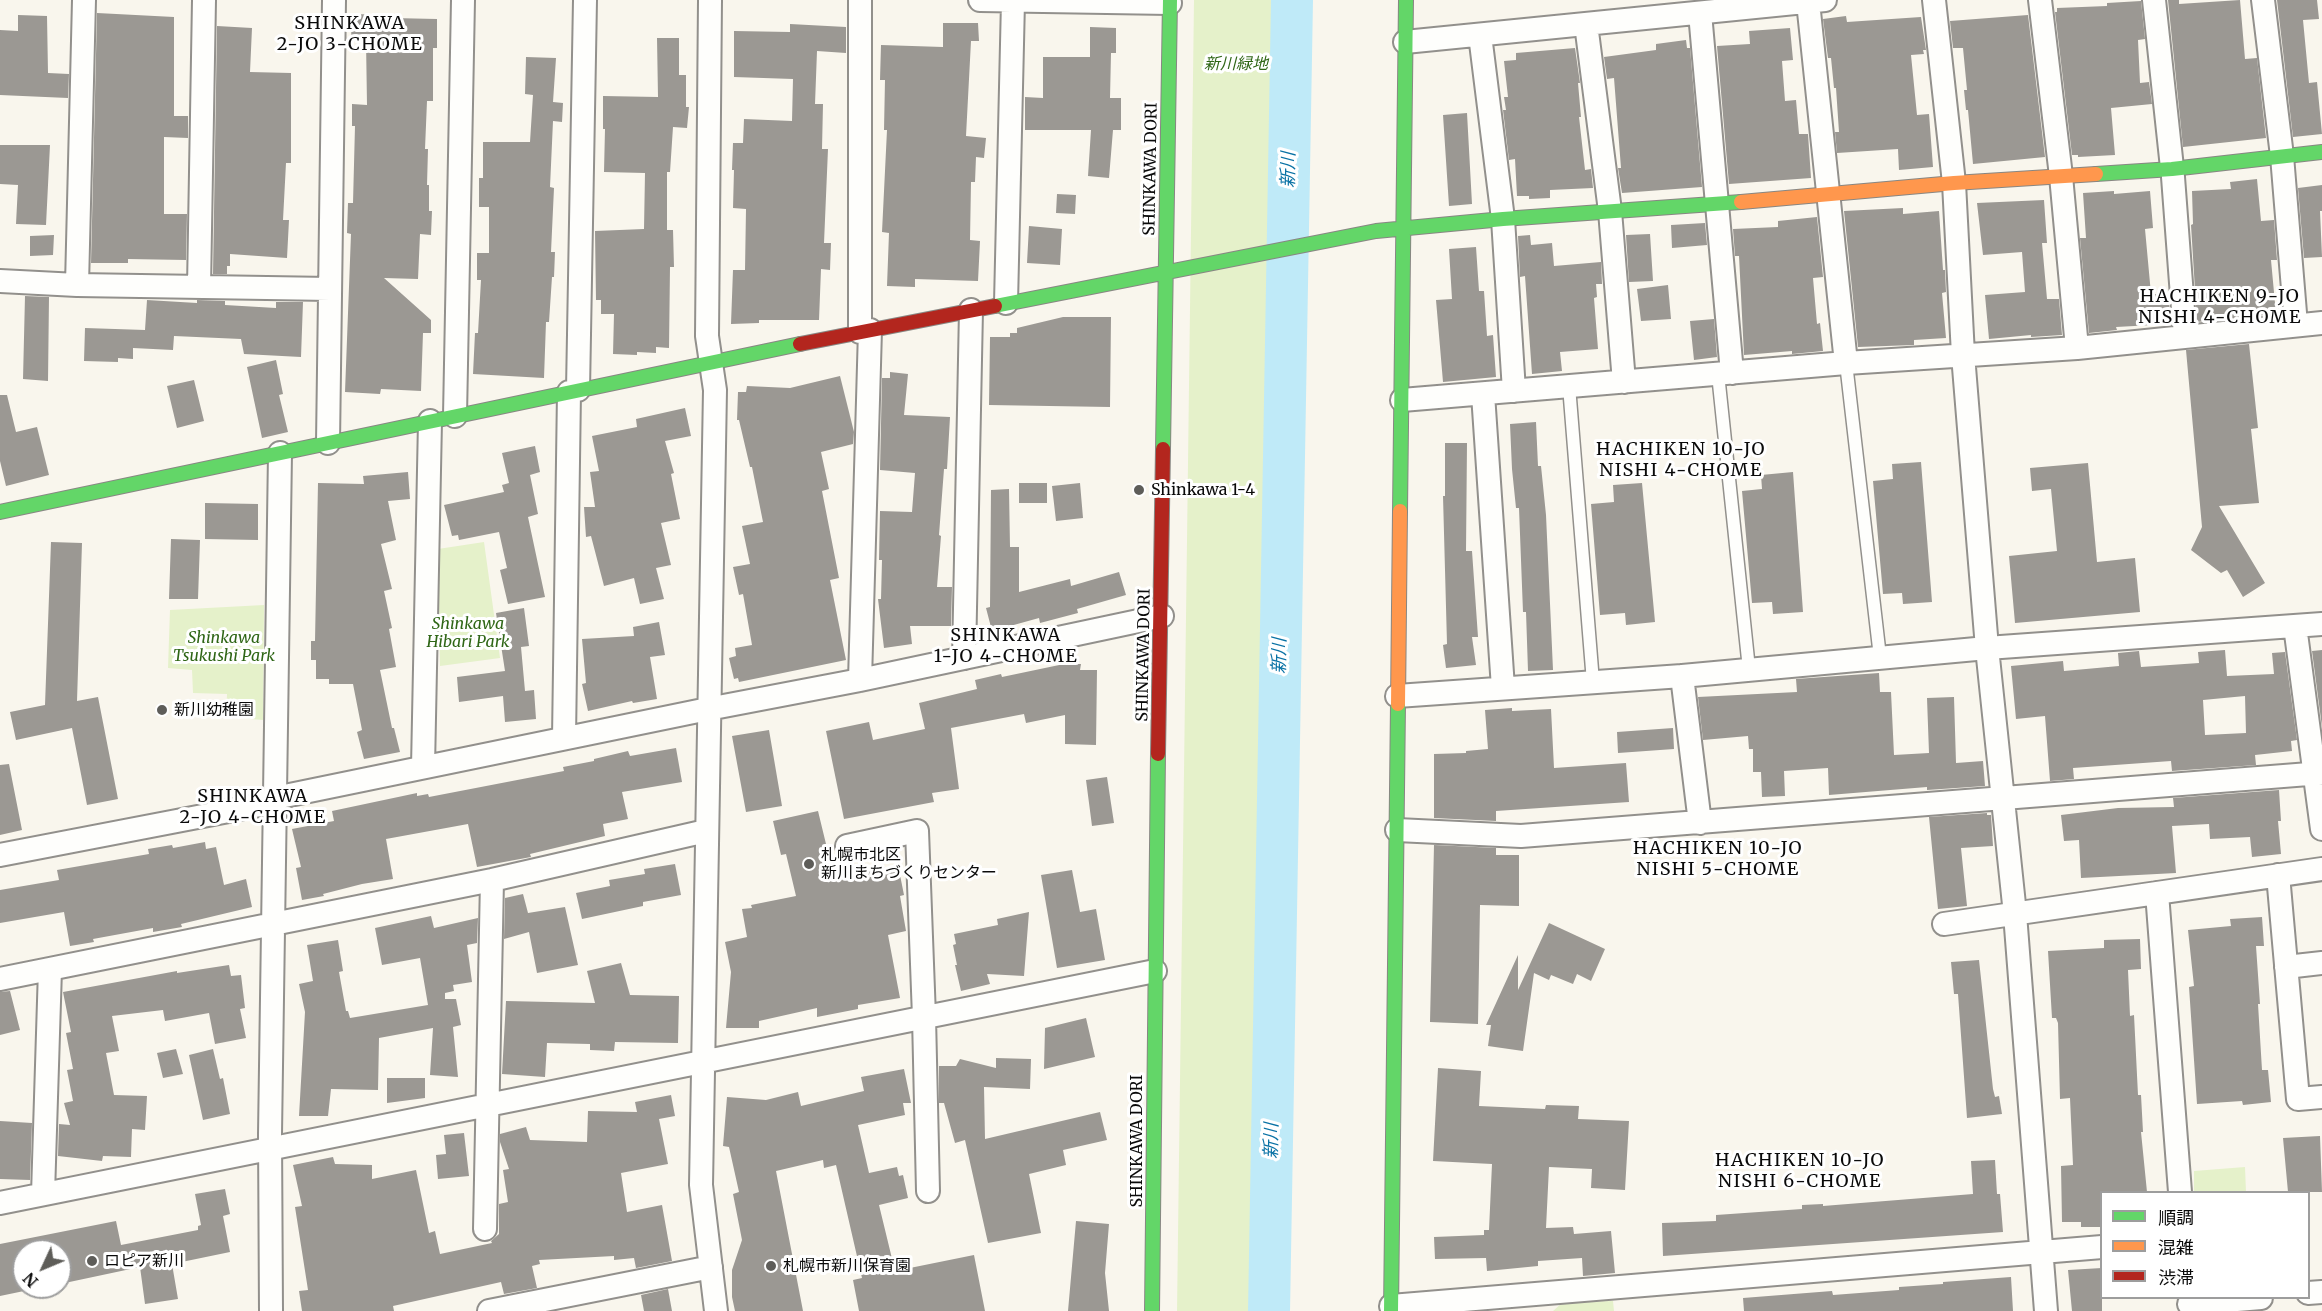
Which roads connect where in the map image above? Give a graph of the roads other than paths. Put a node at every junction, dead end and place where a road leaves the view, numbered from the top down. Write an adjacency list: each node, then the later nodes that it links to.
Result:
1 (84, 0): 34 (street)
2 (204, 0): 35 (street)
3 (334, 0): 36 (street)
4 (463, 0): 54 (street)
5 (585, 0): 50 (street)
6 (710, 0): 45 (street)
7 (860, 0): 41 (street)
8 (980, 0): 14 (street)
9 (1406, 0): 21 (street)
10 (1934, 0): 26 (street)
11 (2040, 0): 25 (street)
12 (2154, 0): 24 (street)
13 (2263, 0): 23 (street)
14 (1013, 1): 16 (street); 37 (street)
15 (1816, 1): 18 (street); 27 (street)
16 (1170, 2): 32 (street, SHINKAWA DORI)
17 (1622, 10): 18 (street); 19 (street)
18 (1700, 13): 28 (street)
19 (1586, 24): 20 (street); 29 (street)
20 (1480, 35): 21 (street); 30 (street)
21 (1405, 42): 31 (street)
22 (2322, 152): 23 (street)
23 (2282, 156): 24 (street); 40 (street)
24 (2172, 169): 25 (street); 42 (street)
25 (2061, 176): 26 (street); 43 (street)
26 (1954, 183): 27 (street); 44 (street)
27 (1830, 193): 28 (street); 46 (street)
28 (1718, 204): 29 (street); 47 (street)
29 (1610, 211): 30 (street); 48 (street)
30 (1503, 219): 31 (street); 51 (street)
31 (1404, 227): 32 (street); 53 (street)
32 (1167, 271): 37 (street); 59 (street, SHINKAWA DORI)
33 (0, 281): 34 (street)
34 (77, 285): 35 (street)
35 (199, 287): 36 (street)
36 (330, 289): 56 (street)
37 (1006, 303): 38 (street)
38 (971, 310): 41 (street); 64 (street)
39 (2322, 323): 40 (street)
40 (2296, 325): 42 (street)
41 (865, 331): 45 (street); 67 (street)
42 (2186, 336): 43 (street)
43 (2077, 348): 44 (street)
44 (1964, 355): 46 (street); 62 (street)
45 (711, 362): 50 (street); 71 (street)
46 (1846, 363): 47 (street); 63 (lane)
47 (1725, 373): 48 (street); 65 (lane)
48 (1624, 382): 49 (street)
49 (1569, 386): 51 (street); 68 (lane)
50 (574, 391): 54 (street); 72 (street)
51 (1514, 391): 52 (street)
52 (1483, 394): 53 (street); 69 (street)
53 (1402, 400): 70 (street)
54 (455, 416): 55 (street)
55 (430, 421): 56 (street); 73 (street)
56 (328, 443): 57 (street)
57 (280, 453): 58 (street); 75 (street)
58 (0, 512)
59 (1162, 616): 64 (street); 93 (street, SHINKAWA DORI)
60 (2322, 624): 61 (street)
61 (2295, 626): 62 (street); 74 (street)
62 (1987, 648): 63 (street); 76 (street)
63 (1880, 657): 65 (street)
64 (964, 658): 67 (street)
65 (1749, 669): 66 (street)
66 (1682, 676): 68 (street); 77 (street)
67 (860, 680): 71 (street)
68 (1593, 682): 69 (street)
69 (1503, 688): 70 (street)
70 (1397, 696): 79 (street)
71 (708, 708): 72 (street); 80 (street)
72 (564, 738): 73 (street)
73 (423, 767): 75 (street)
74 (2318, 773): 76 (street); 78 (street)
75 (275, 798): 82 (street); 89 (street)
76 (2003, 798): 77 (street); 87 (street)
77 (1700, 823): 79 (street)
78 (2322, 829)
79 (1397, 830): 111 (street)
80 (706, 831): 85 (street); 96 (street)
81 (847, 846): 95 (street)
82 (0, 855)
83 (2322, 869): 84 (street)
84 (2278, 875): 86 (street); 91 (street)
85 (492, 879): 89 (street); 98 (street)
86 (2157, 893): 87 (street); 101 (street)
87 (2015, 914): 88 (street); 106 (street)
88 (1944, 924)
89 (273, 925): 92 (street); 99 (street)
90 (2322, 963): 91 (street)
91 (2286, 967): 97 (street)
92 (50, 969): 94 (street); 102 (street)
93 (1155, 971): 95 (street); 115 (street, SHINKAWA DORI)
94 (0, 979)
95 (924, 1017): 96 (street); 100 (street)
96 (703, 1061): 98 (street); 107 (street)
97 (2322, 1097)
98 (487, 1105): 99 (street); 104 (street)
99 (270, 1148): 102 (street); 112 (street)
100 (928, 1191)
101 (2180, 1191)
102 (43, 1194): 103 (street)
103 (0, 1203)
104 (485, 1229)
105 (2100, 1247): 106 (street)
106 (2041, 1252): 109 (street); 116 (street)
107 (711, 1267): 113 (street); 114 (street)
108 (2249, 1299): 110 (street)
109 (1532, 1302): 111 (street)
110 (2189, 1304)
111 (1391, 1308)
112 (271, 1311)
113 (489, 1311)
114 (716, 1311)
115 (1152, 1311)
116 (2046, 1311)

